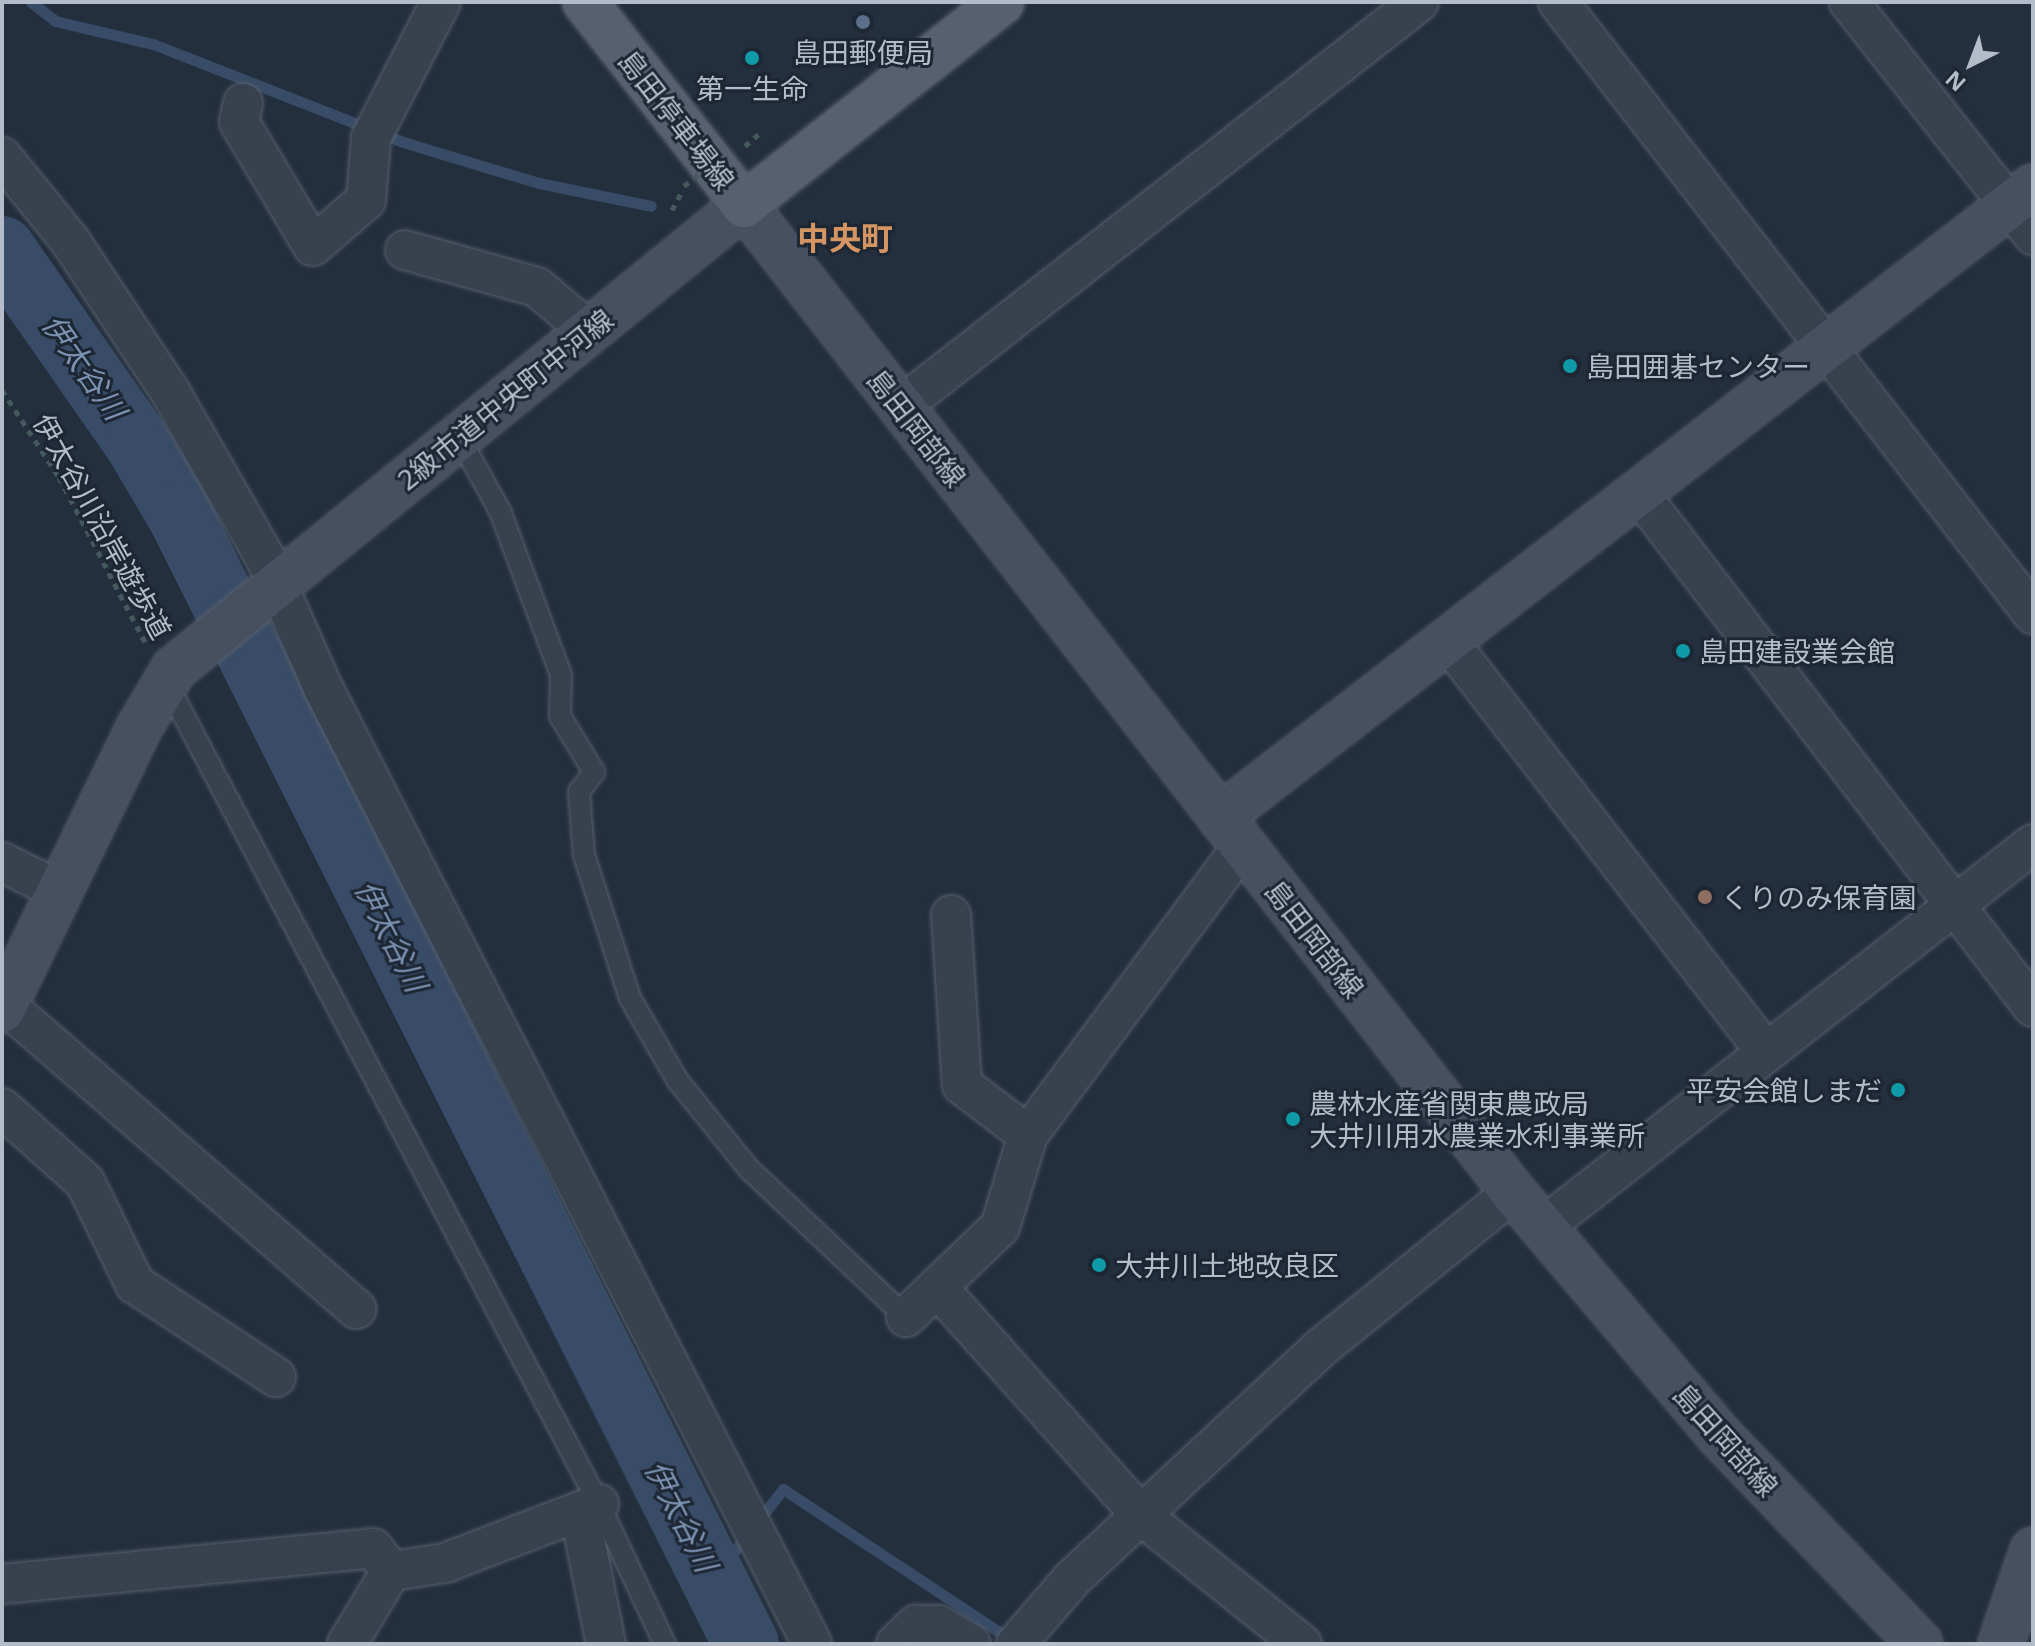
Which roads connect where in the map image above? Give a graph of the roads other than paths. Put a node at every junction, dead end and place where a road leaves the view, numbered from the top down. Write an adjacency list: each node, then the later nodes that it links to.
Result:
1 (441, 2): 7 (street)
2 (585, 2): 9 (main road, 島田停車場線)
3 (1002, 2): 9 (main road, 島田停車場線)
4 (1419, 2): 14 (street)
5 (1558, 2): 13 (street)
6 (1849, 2): 10 (street)
7 (243, 103)
8 (2, 157): 17 (street)
9 (744, 205): 12 (street, 2級市道中央町中河線); 14 (street, 島田岡部線)
10 (2025, 209): 13 (street)
11 (405, 250): 12 (street)
12 (589, 331): 15 (street, 2級市道中央町中河線)
13 (1827, 349): 16 (street); 18 (street)
14 (900, 407): 21 (street, 島田岡部線)
15 (459, 437): 17 (street, 2級市道中央町中河線); 36 (lane)
16 (1638, 492): 19 (street); 25 (street)
17 (271, 587): 20 (street, 2級市道中央町中河線); 46 (street)
18 (2033, 614)
19 (1448, 641): 21 (street); 29 (street)
20 (170, 676): 24 (street); 38 (lane)
21 (1231, 832): 31 (street); 32 (street, 島田岡部線)
22 (2033, 844): 25 (street)
23 (2, 862): 24 (street)
24 (60, 891): 27 (street)
25 (1955, 905): 28 (street); 29 (street)
26 (951, 915): 31 (street)
27 (3, 1006): 35 (street)
28 (2033, 1007)
29 (1766, 1052): 33 (street)
30 (2, 1108): 37 (street)
31 (1028, 1135): 34 (street)
32 (1513, 1192): 33 (street, 島田岡部線); 39 (street)
33 (1543, 1227): 51 (street, 島田岡部線)
34 (937, 1287): 36 (street); 39 (street)
35 (357, 1309)
36 (906, 1317)
37 (276, 1377)
38 (589, 1509): 41 (street); 44 (street); 45 (lane)
39 (1142, 1516): 49 (street); 50 (street)
40 (2033, 1550): 52 (street)
41 (391, 1571): 42 (street); 43 (street)
42 (2, 1584)
43 (347, 1644)
44 (606, 1644)
45 (665, 1644)
46 (811, 1644)
47 (896, 1644): 48 (street)
48 (971, 1644)
49 (1016, 1644)
50 (1302, 1644)
51 (1920, 1644)
52 (2001, 1644)

